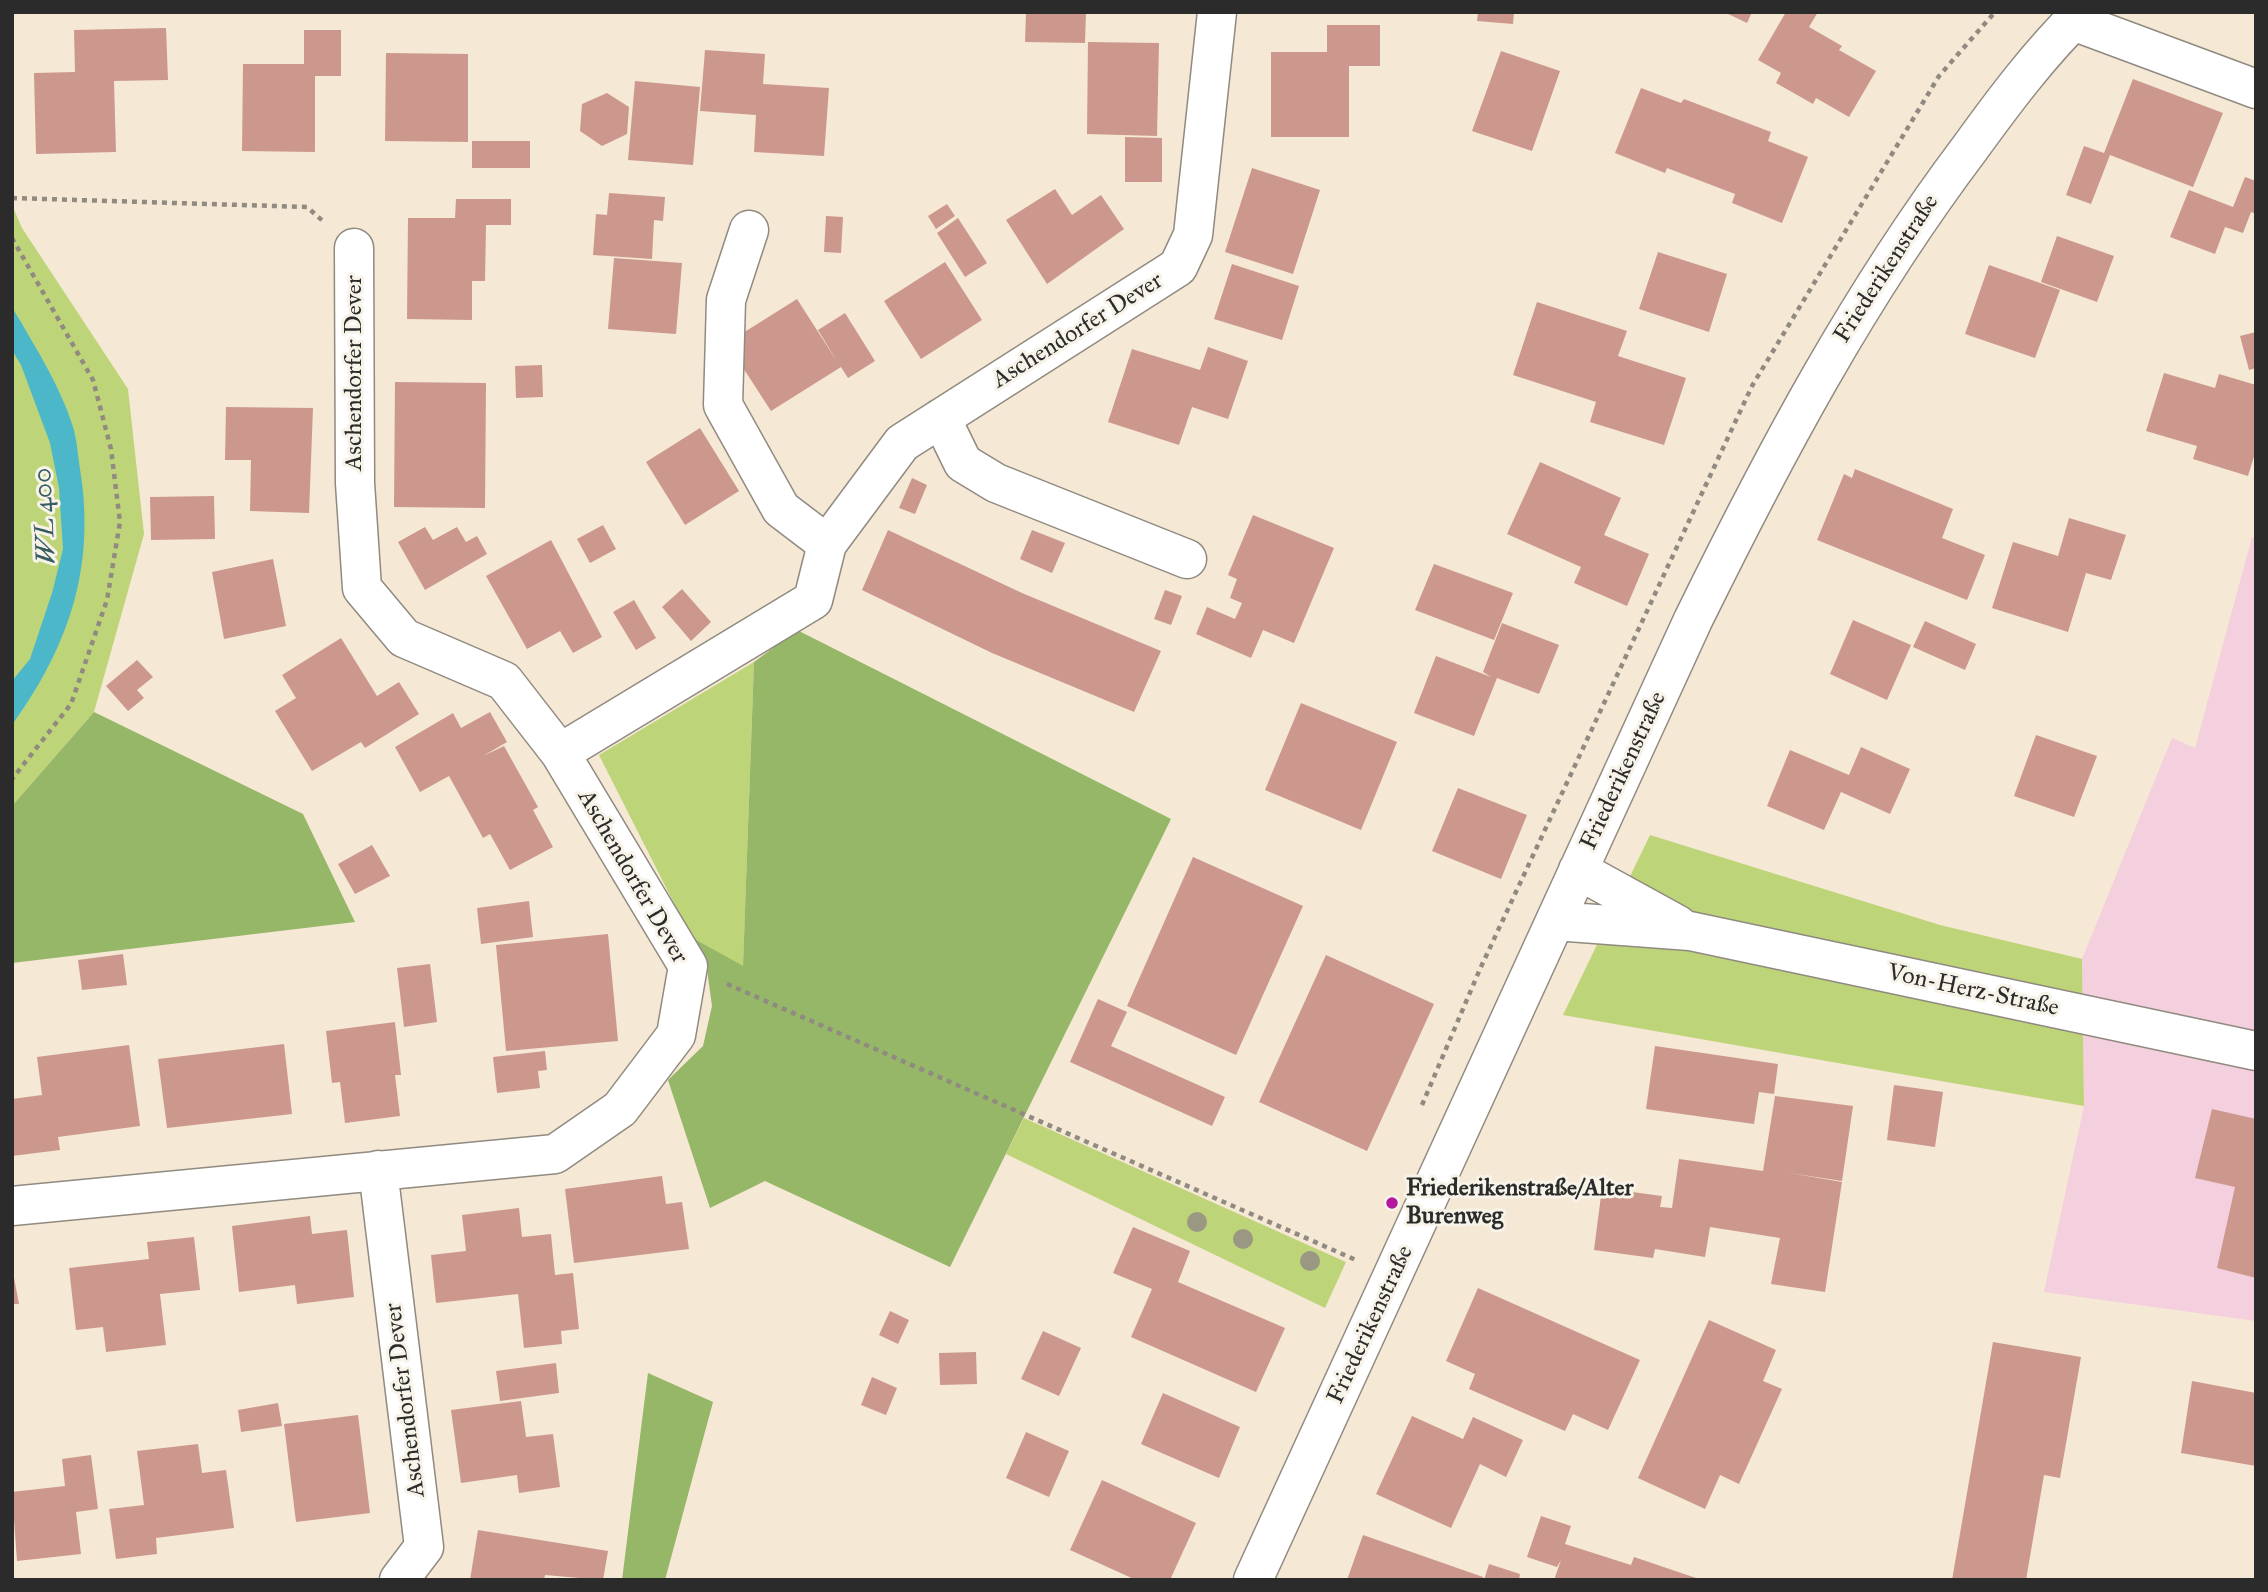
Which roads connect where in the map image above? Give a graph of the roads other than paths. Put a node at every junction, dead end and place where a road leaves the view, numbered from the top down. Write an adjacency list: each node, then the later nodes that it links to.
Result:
1 (1217, 12): 6 (street, Aschendorfer Dever)
2 (2077, 16): 3 (street); 10 (street, Friederikenstraße)
3 (2256, 89)
4 (749, 230): 7 (street)
5 (354, 248): 9 (street, Aschendorfer Dever)
6 (941, 418): 7 (street, Aschendorfer Dever); 8 (street)
7 (827, 544): 9 (street, Aschendorfer Dever)
8 (1187, 559)
9 (560, 753): 14 (street, Aschendorfer Dever)
10 (1578, 870): 11 (street, Friederikenstraße); 12 (street)
11 (1555, 921): 12 (street); 17 (street, Friederikenstraße)
12 (1689, 931): 13 (street, Von-Herz-Straße)
13 (2256, 1051)
14 (379, 1170): 15 (street, Aschendorfer Dever); 16 (street, Aschendorfer Dever)
15 (12, 1206)
16 (399, 1580)
17 (1253, 1580)

